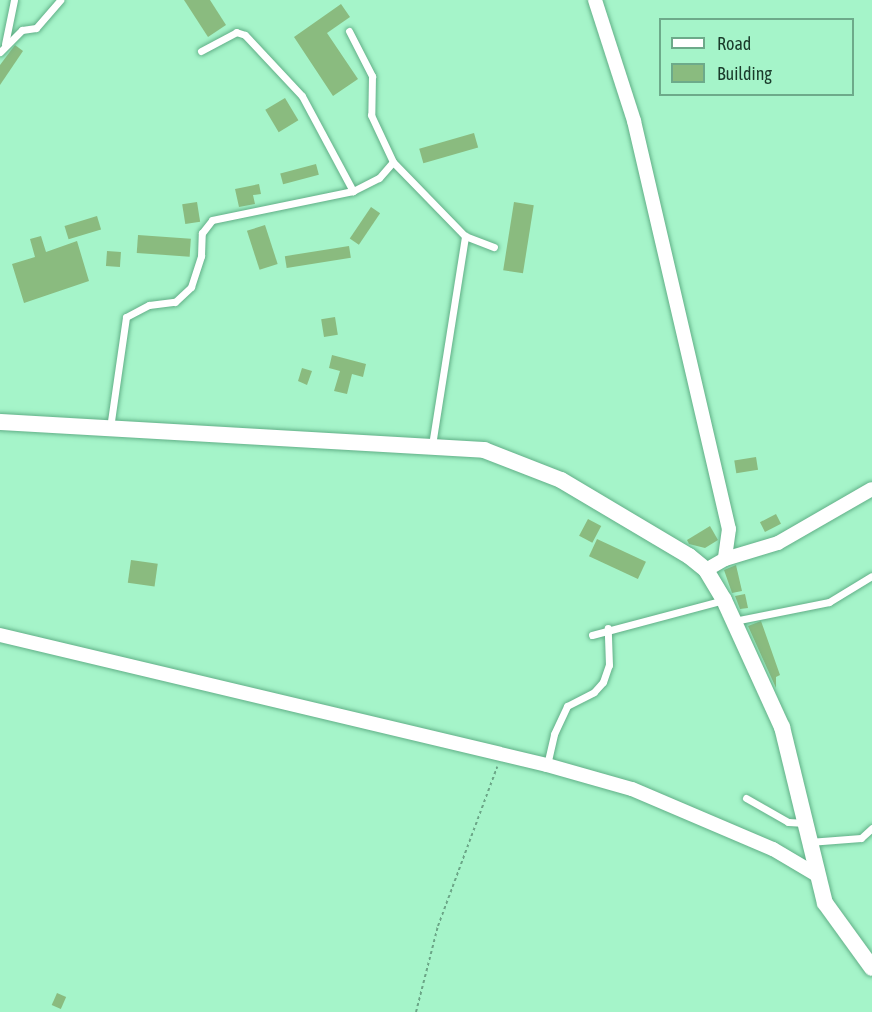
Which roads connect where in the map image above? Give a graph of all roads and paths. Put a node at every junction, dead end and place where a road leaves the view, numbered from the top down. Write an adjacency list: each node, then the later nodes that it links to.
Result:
1 (14, 0): 5 (lane)
2 (60, 0): 5 (lane)
3 (596, 0): 16 (street)
4 (349, 31): 8 (lane)
5 (5, 44): 7 (lane)
6 (201, 51): 9 (lane)
7 (0, 52)
8 (393, 162): 9 (lane); 10 (lane)
9 (353, 191): 13 (lane)
10 (465, 236): 11 (lane); 14 (lane)
11 (494, 247)
12 (0, 422): 13 (street)
13 (110, 428): 14 (street)
14 (432, 445): 17 (street)
15 (872, 489): 16 (street)
16 (735, 557): 17 (street)
17 (706, 570): 19 (street)
18 (872, 576): 20 (lane)
19 (724, 600): 20 (street); 21 (lane)
20 (734, 621): 27 (street)
21 (608, 628): 23 (lane); 25 (lane)
22 (0, 635): 24 (street)
23 (592, 635)
24 (502, 754): 25 (street); 32 (path)
25 (547, 765): 30 (street)
26 (746, 798): 27 (lane)
27 (805, 823): 29 (street)
28 (872, 828): 29 (lane)
29 (809, 842): 30 (street)
30 (817, 875): 31 (street)
31 (872, 968)
32 (416, 1012)

